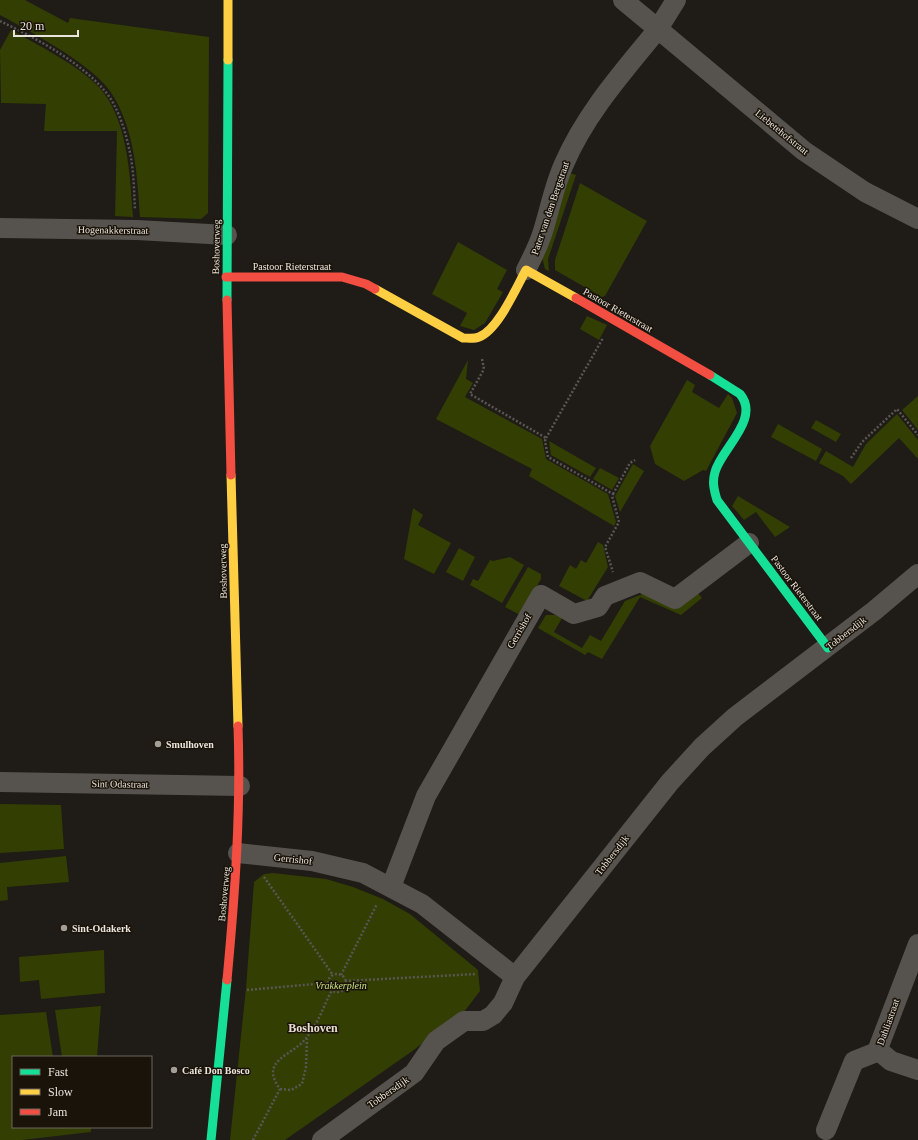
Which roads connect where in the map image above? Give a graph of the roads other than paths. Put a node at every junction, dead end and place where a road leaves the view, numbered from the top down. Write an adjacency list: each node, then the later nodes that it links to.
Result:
1 (228, 0): 7 (street, Boshoverweg)
2 (623, 0): 4 (street, Liebetehofstraat)
3 (676, 0): 4 (street, Pater van den Bergstraat)
4 (658, 29): 5 (street, Liebetehofstraat); 8 (street, Pater van den Bergstraat)
5 (918, 219)
6 (0, 228): 7 (street, Hogenakkerstraat)
7 (227, 235): 9 (street, Boshoverweg)
8 (526, 270): 9 (street, Pastoor Rieterstraat); 10 (street, Pastoor Rieterstraat)
9 (226, 277): 14 (street, Boshoverweg)
10 (749, 543): 12 (street, Pastoor Rieterstraat); 16 (street, Gerrishof)
11 (918, 574): 12 (street, Tobbersdijk)
12 (828, 648): 18 (street, Tobbersdijk)
13 (0, 782): 14 (street, Sint Odastraat)
14 (240, 786): 15 (street, Boshoverweg)
15 (238, 854): 16 (street, Gerrishof); 22 (street, Boshoverweg)
16 (389, 886): 18 (street, Gerrishof)
17 (918, 944): 19 (street, Dahliastraat)
18 (515, 977): 23 (street, Tobbersdijk)
19 (879, 1051): 20 (street); 21 (street, Dahliastraat)
20 (918, 1070)
21 (826, 1130)
22 (211, 1140)
23 (322, 1140)

